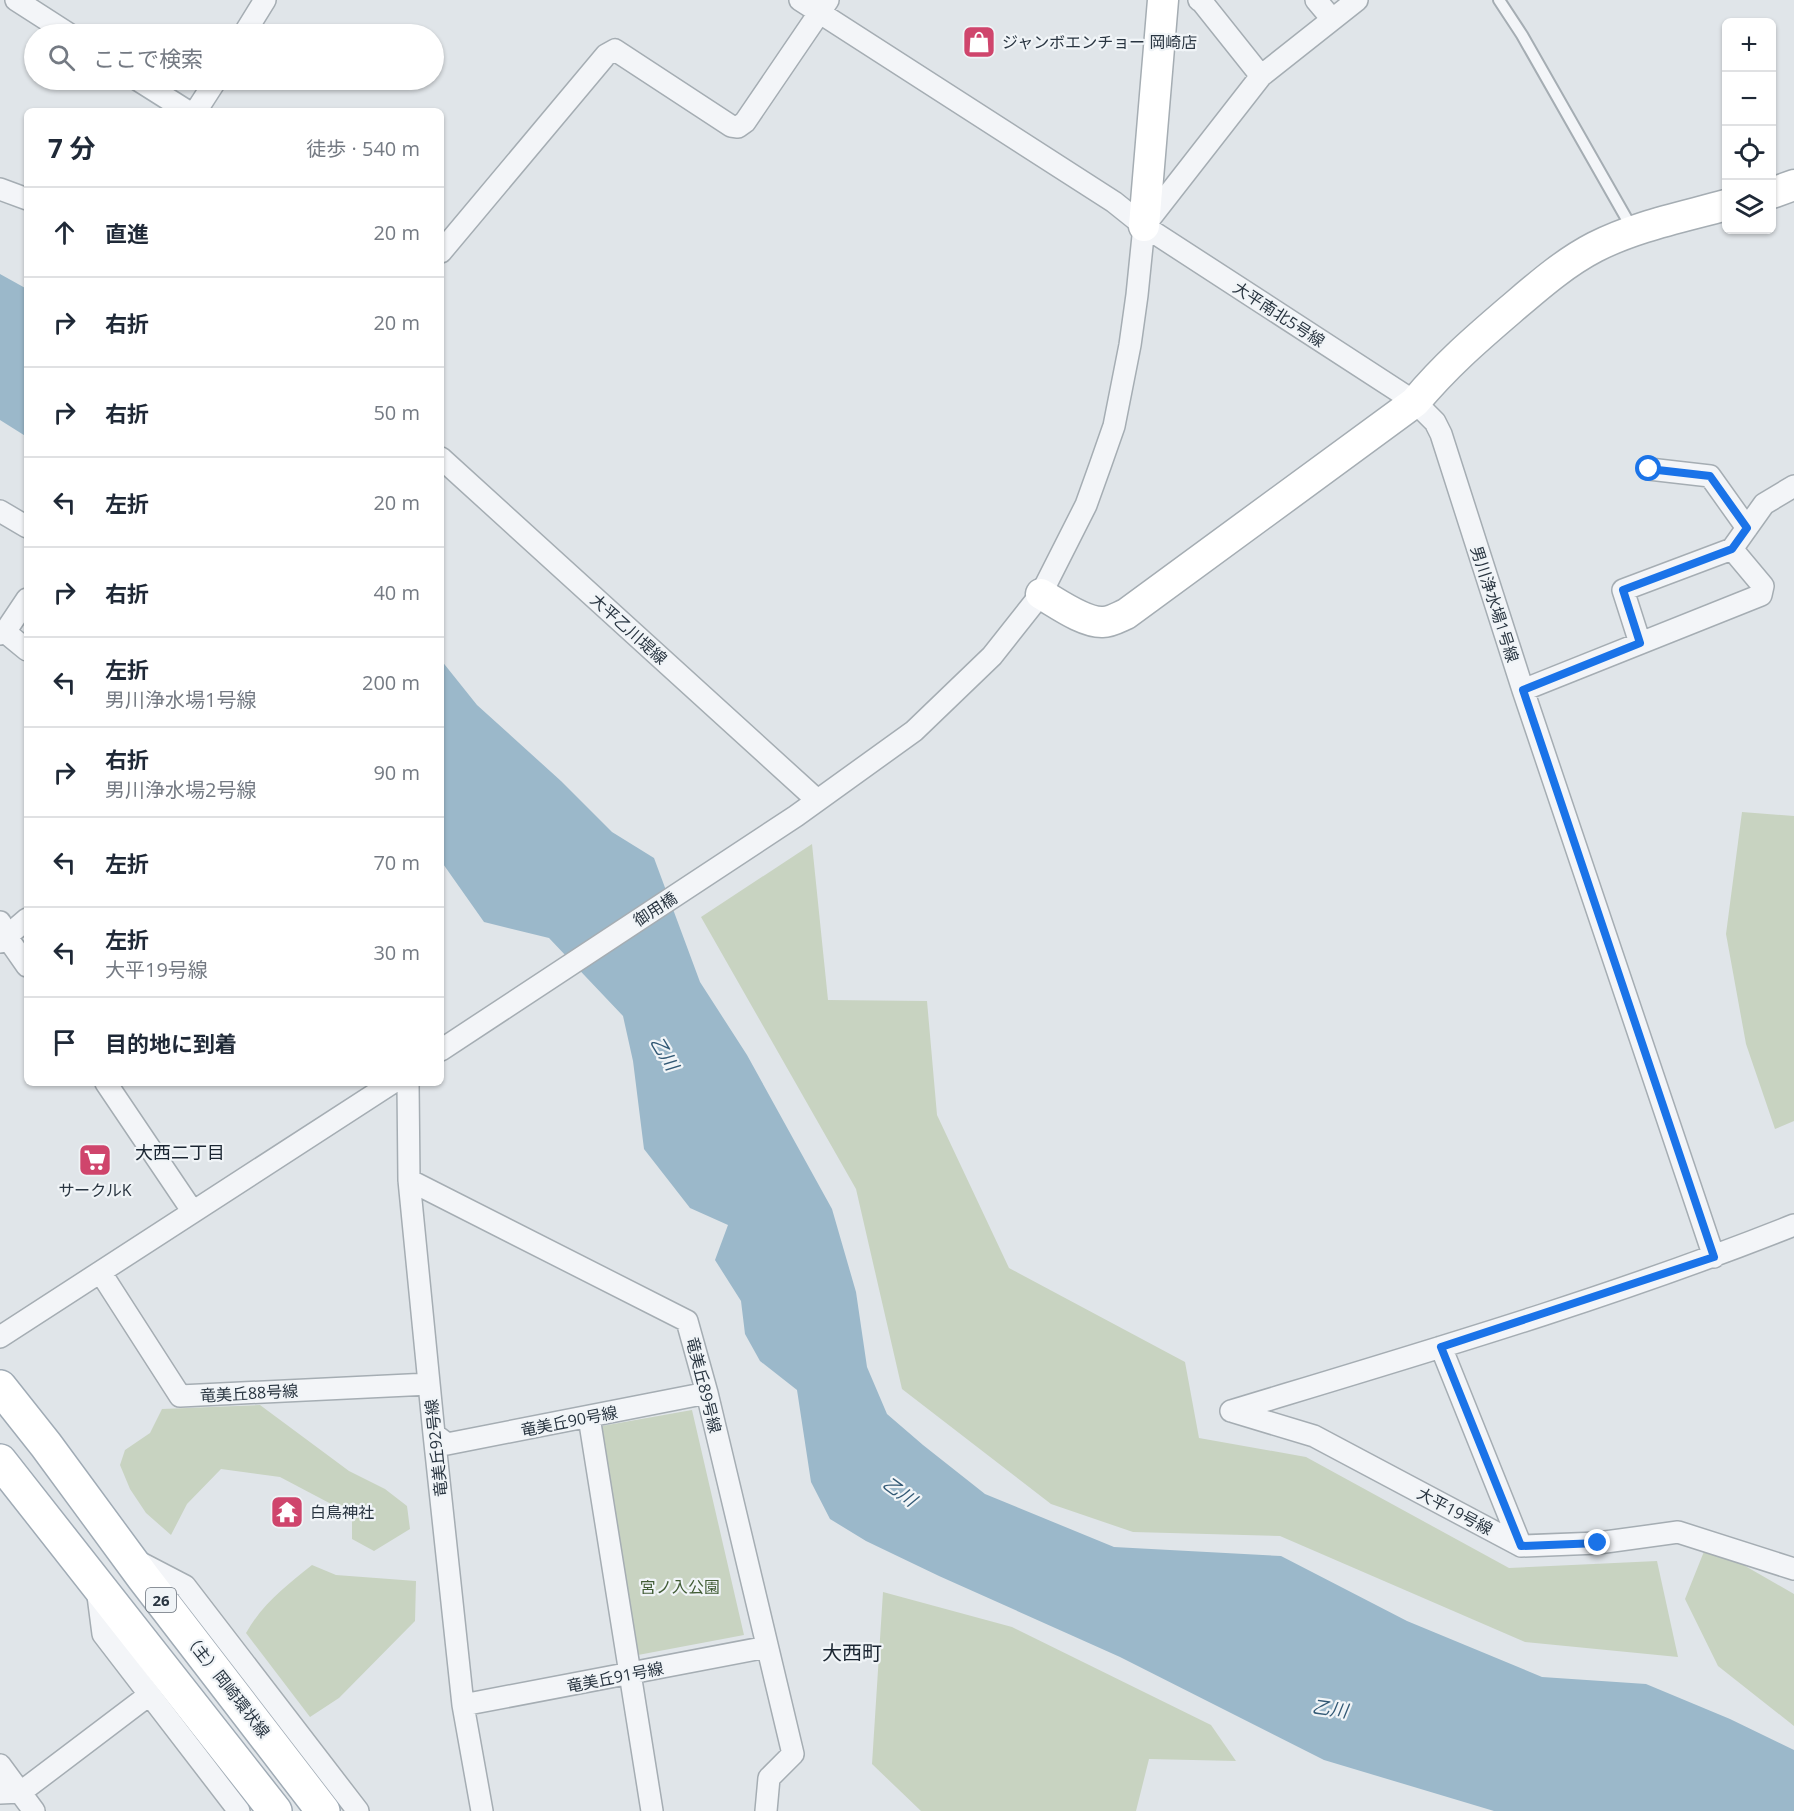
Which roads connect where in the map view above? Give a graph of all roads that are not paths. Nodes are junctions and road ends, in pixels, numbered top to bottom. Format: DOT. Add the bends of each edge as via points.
graph roads {
  1 [pos="16,0"];
  2 [pos="265,0"];
  3 [pos="800,0"];
  4 [pos="1164,0"];
  5 [pos="1198,0"];
  6 [pos="1316,0"];
  7 [pos="1357,0"];
  8 [pos="1499,0"];
  9 [pos="823,6"];
  10 [pos="1332,19"];
  11 [pos="53,24"];
  12 [pos="250,24"];
  13 [pos="1261,76"];
  14 [pos="154,90"];
  15 [pos="210,90"];
  16 [pos="182,108"];
  17 [pos="198,108"];
  18 [pos="1794,185"];
  19 [pos="0,189"];
  20 [pos="1776,192"];
  21 [pos="24,198"];
  22 [pos="1722,206"];
  23 [pos="1144,226"];
  24 [pos="1634,231"];
  25 [pos="444,248"];
  26 [pos="1415,402"];
  27 [pos="444,461"];
  28 [pos="1649,469"];
  29 [pos="1794,486"];
  30 [pos="0,512"];
  31 [pos="24,525"];
  32 [pos="1747,528"];
  33 [pos="1732,549"];
  34 [pos="1041,594"];
  35 [pos="24,603"];
  36 [pos="3,633"];
  37 [pos="1640,643"];
  38 [pos="24,648"];
  39 [pos="1523,690"];
  40 [pos="817,800"];
  41 [pos="24,921"];
  42 [pos="2,933"];
  43 [pos="24,962"];
  44 [pos="444,1048"];
  45 [pos="108,1086"];
  46 [pos="387,1086"];
  47 [pos="408,1086"];
  48 [pos="409,1180"];
  49 [pos="193,1212"];
  50 [pos="1794,1225"];
  51 [pos="1714,1257"];
  52 [pos="101,1273"];
  53 [pos="0,1337"];
  54 [pos="1441,1347"];
  55 [pos="429,1384"];
  56 [pos="0,1387"];
  57 [pos="707,1393"];
  58 [pos="589,1417"];
  59 [pos="434,1434"];
  60 [pos="0,1461"];
  61 [pos="1521,1546"];
  62 [pos="128,1556"];
  63 [pos="1794,1569"];
  64 [pos="96,1583"];
  65 [pos="767,1647"];
  66 [pos="630,1674"];
  67 [pos="149,1695"];
  68 [pos="463,1705"];
  69 [pos="0,1765"];
  70 [pos="10,1792"];
  71 [pos="34,1811"];
  72 [pos="238,1811"];
  73 [pos="275,1811"];
  74 [pos="323,1811"];
  75 [pos="358,1811"];
  76 [pos="482,1811"];
  77 [pos="652,1811"];
  78 [pos="766,1811"];
  1 -- 11 [label="street"];
  2 -- 12 [label="street"];
  3 -- 9 [label="street"];
  4 -- 23 [label="street"];
  5 -- 13 [label="street"];
  6 -- 10 [label="street"];
  7 -- 10 [label="street"];
  8 -- 24 [label="lane"];
  9 -- 23 [label="street, 大平南北5号線"];
  9 -- 25 [label="street" via="738,127 615,50 606,55"];
  10 -- 13 [label="street"];
  13 -- 23 [label="street"];
  14 -- 16 [label="street"];
  15 -- 17 [label="street"];
  18 -- 20 [label="street"];
  19 -- 21 [label="street"];
  22 -- 24 [label="street"];
  23 -- 26 [label="street, 大平南北5号線"];
  23 -- 34 [label="street, 御用橋" via="1132,335 1114,426 1086,505"];
  24 -- 26 [label="street" via="1594,248 1544,281 1457,355"];
  26 -- 34 [label="street" via="1126,614 1096,622"];
  26 -- 39 [label="street, 男川浄水場1号線" via="1441,434"];
  27 -- 40 [label="street, 大平乙川堤線"];
  28 -- 32 [label="street" via="1710,476"];
  29 -- 32 [label="street" via="1764,504"];
  30 -- 31 [label="street"];
  32 -- 33 [label="street"];
  33 -- 37 [label="street" via="1623,590"];
  33 -- 37 [label="street" via="1763,586 1761,595"];
  34 -- 40 [label="street, 御用橋" via="992,656 914,731"];
  35 -- 36 [label="street"];
  36 -- 38 [label="street"];
  37 -- 39 [label="street"];
  39 -- 51 [label="street, 男川浄水場1号線"];
  40 -- 44 [label="street, 御用橋"];
  41 -- 42 [label="street"];
  42 -- 43 [label="street"];
  45 -- 49 [label="street"];
  46 -- 49 [label="street"];
  47 -- 48 [label="street, 竜美丘92号線"];
  48 -- 55 [label="street, 竜美丘92号線"];
  48 -- 57 [label="street, 竜美丘89号線" via="687,1321"];
  49 -- 52 [label="street"];
  50 -- 51 [label="street"];
  51 -- 54 [label="street"];
  52 -- 53 [label="street"];
  52 -- 55 [label="street, 竜美丘88号線" via="180,1396"];
  54 -- 61 [label="street"];
  54 -- 61 [label="street, 大平19号線" via="1231,1411 1314,1436"];
  55 -- 59 [label="street, 竜美丘92号線"];
  56 -- 62 [label="main road, （主）岡崎環状線 / 26"];
  57 -- 58 [label="street, 竜美丘90号線"];
  57 -- 65 [label="street, 竜美丘89号線"];
  58 -- 59 [label="street, 竜美丘90号線" via="447,1444"];
  58 -- 66 [label="street"];
  59 -- 68 [label="street, 竜美丘92号線"];
  60 -- 64 [label="main road, 26"];
  61 -- 63 [label="street" via="1598,1543 1678,1532"];
  62 -- 74 [label="main road, （主）岡崎環状線 / 26"];
  62 -- 75 [label="street" via="185,1586"];
  64 -- 67 [label="street" via="103,1634"];
  64 -- 73 [label="main road, 26"];
  65 -- 66 [label="street, 竜美丘91号線"];
  65 -- 78 [label="street, 竜美丘89号線" via="793,1754 769,1778"];
  66 -- 68 [label="street, 竜美丘91号線"];
  66 -- 77 [label="street"];
  67 -- 70 [label="street"];
  67 -- 72 [label="street"];
  68 -- 76 [label="street, 竜美丘92号線"];
  69 -- 70 [label="street"];
  70 -- 71 [label="street"];
}
